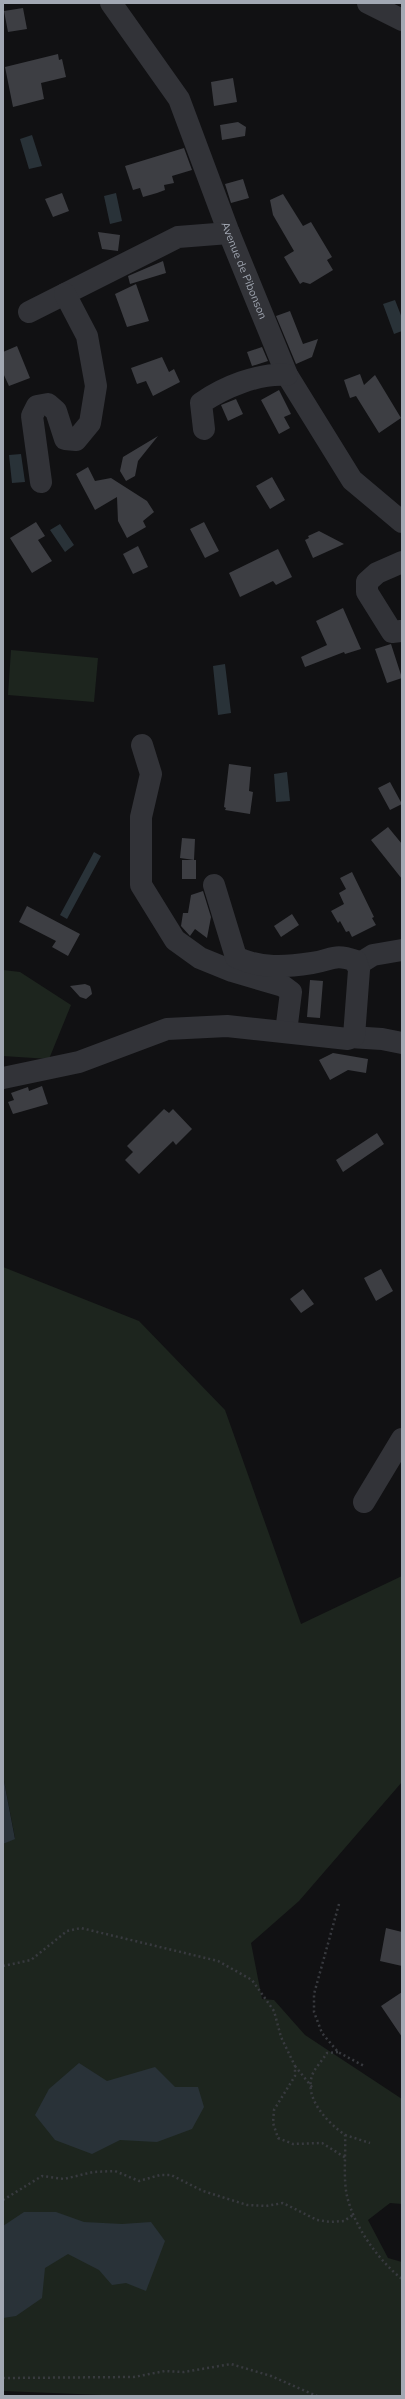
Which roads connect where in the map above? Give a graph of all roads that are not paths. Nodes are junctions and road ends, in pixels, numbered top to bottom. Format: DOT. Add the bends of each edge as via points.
graph roads {
  1 [pos="111,3"];
  2 [pos="368,3"];
  3 [pos="402,20"];
  4 [pos="229,232"];
  5 [pos="65,294"];
  6 [pos="29,312"];
  7 [pos="287,375"];
  8 [pos="204,429"];
  9 [pos="41,482"];
  10 [pos="402,522"];
  11 [pos="402,562"];
  12 [pos="401,631"];
  13 [pos="142,745"];
  14 [pos="214,885"];
  15 [pos="402,950"];
  16 [pos="358,965"];
  17 [pos="286,1032"];
  18 [pos="350,1038"];
  19 [pos="402,1043"];
  20 [pos="3,1078"];
  21 [pos="402,1439"];
  22 [pos="364,1502"];
  1 -- 4 [label="street, Avenue de Pibonson" via="179,99"];
  2 -- 3 [label="street"];
  4 -- 5 [label="street" via="178,237"];
  4 -- 7 [label="street, Avenue de Pibonson"];
  5 -- 6 [label="street"];
  5 -- 9 [label="street" via="87,336 96,386 90,423 76,440 65,438 56,411 48,404 37,406 32,416"];
  7 -- 8 [label="street" via="271,374 215,393 200,403"];
  7 -- 10 [label="street, Avenue de Pibonson" via="352,480"];
  11 -- 12 [label="street" via="377,573 367,582 367,592 392,632"];
  13 -- 17 [label="street" via="151,774 141,817 141,885 175,940 200,958 232,971 283,986 291,992"];
  14 -- 16 [label="street" via="236,957 270,967 312,963 341,955 356,961"];
  15 -- 16 [label="street" via="373,955"];
  16 -- 18 [label="street" via="354,1036"];
  17 -- 18 [label="street"];
  17 -- 20 [label="street" via="227,1026 168,1029 79,1062"];
  18 -- 19 [label="street" via="382,1039"];
  21 -- 22 [label="street"];
}
